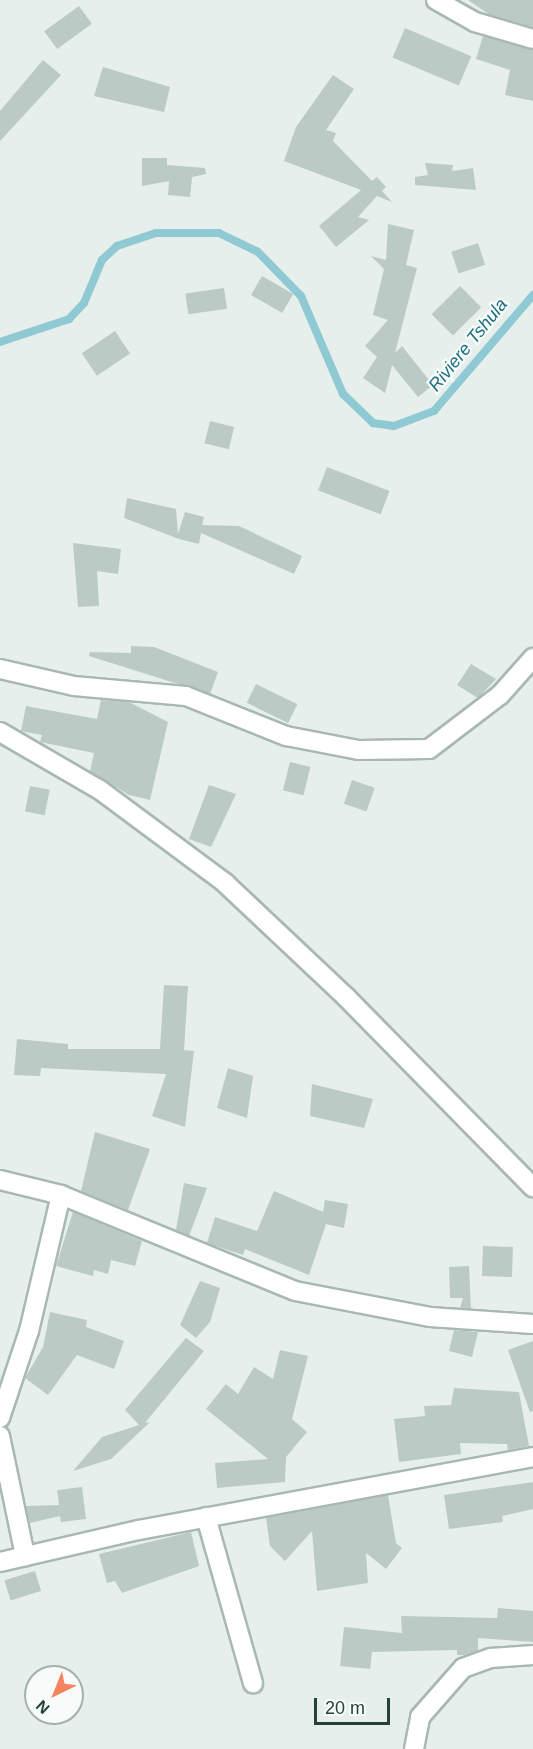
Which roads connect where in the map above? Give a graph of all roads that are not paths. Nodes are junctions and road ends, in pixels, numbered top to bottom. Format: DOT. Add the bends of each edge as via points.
graph roads {
  1 [pos="436,0"];
  2 [pos="533,39"];
  3 [pos="533,657"];
  4 [pos="0,669"];
  5 [pos="0,732"];
  6 [pos="0,1180"];
  7 [pos="533,1187"];
  8 [pos="61,1195"];
  9 [pos="533,1324"];
  10 [pos="0,1419"];
  11 [pos="0,1436"];
  12 [pos="533,1457"];
  13 [pos="206,1517"];
  14 [pos="25,1556"];
  15 [pos="0,1562"];
  16 [pos="533,1655"];
  17 [pos="252,1683"];
  18 [pos="414,1749"];
  1 -- 2 [label="street" via="475,22"];
  3 -- 4 [label="street" via="500,695 429,749 349,748 286,736 186,696 74,686"];
  5 -- 7 [label="street" via="100,790 225,883 346,997"];
  6 -- 8 [label="street"];
  8 -- 9 [label="street" via="295,1291 430,1317"];
  8 -- 10 [label="street" via="29,1331"];
  11 -- 14 [label="street"];
  12 -- 13 [label="street"];
  13 -- 14 [label="street"];
  13 -- 17 [label="street"];
  14 -- 15 [label="street"];
  16 -- 18 [label="street" via="490,1658 463,1668 420,1717"];
}
